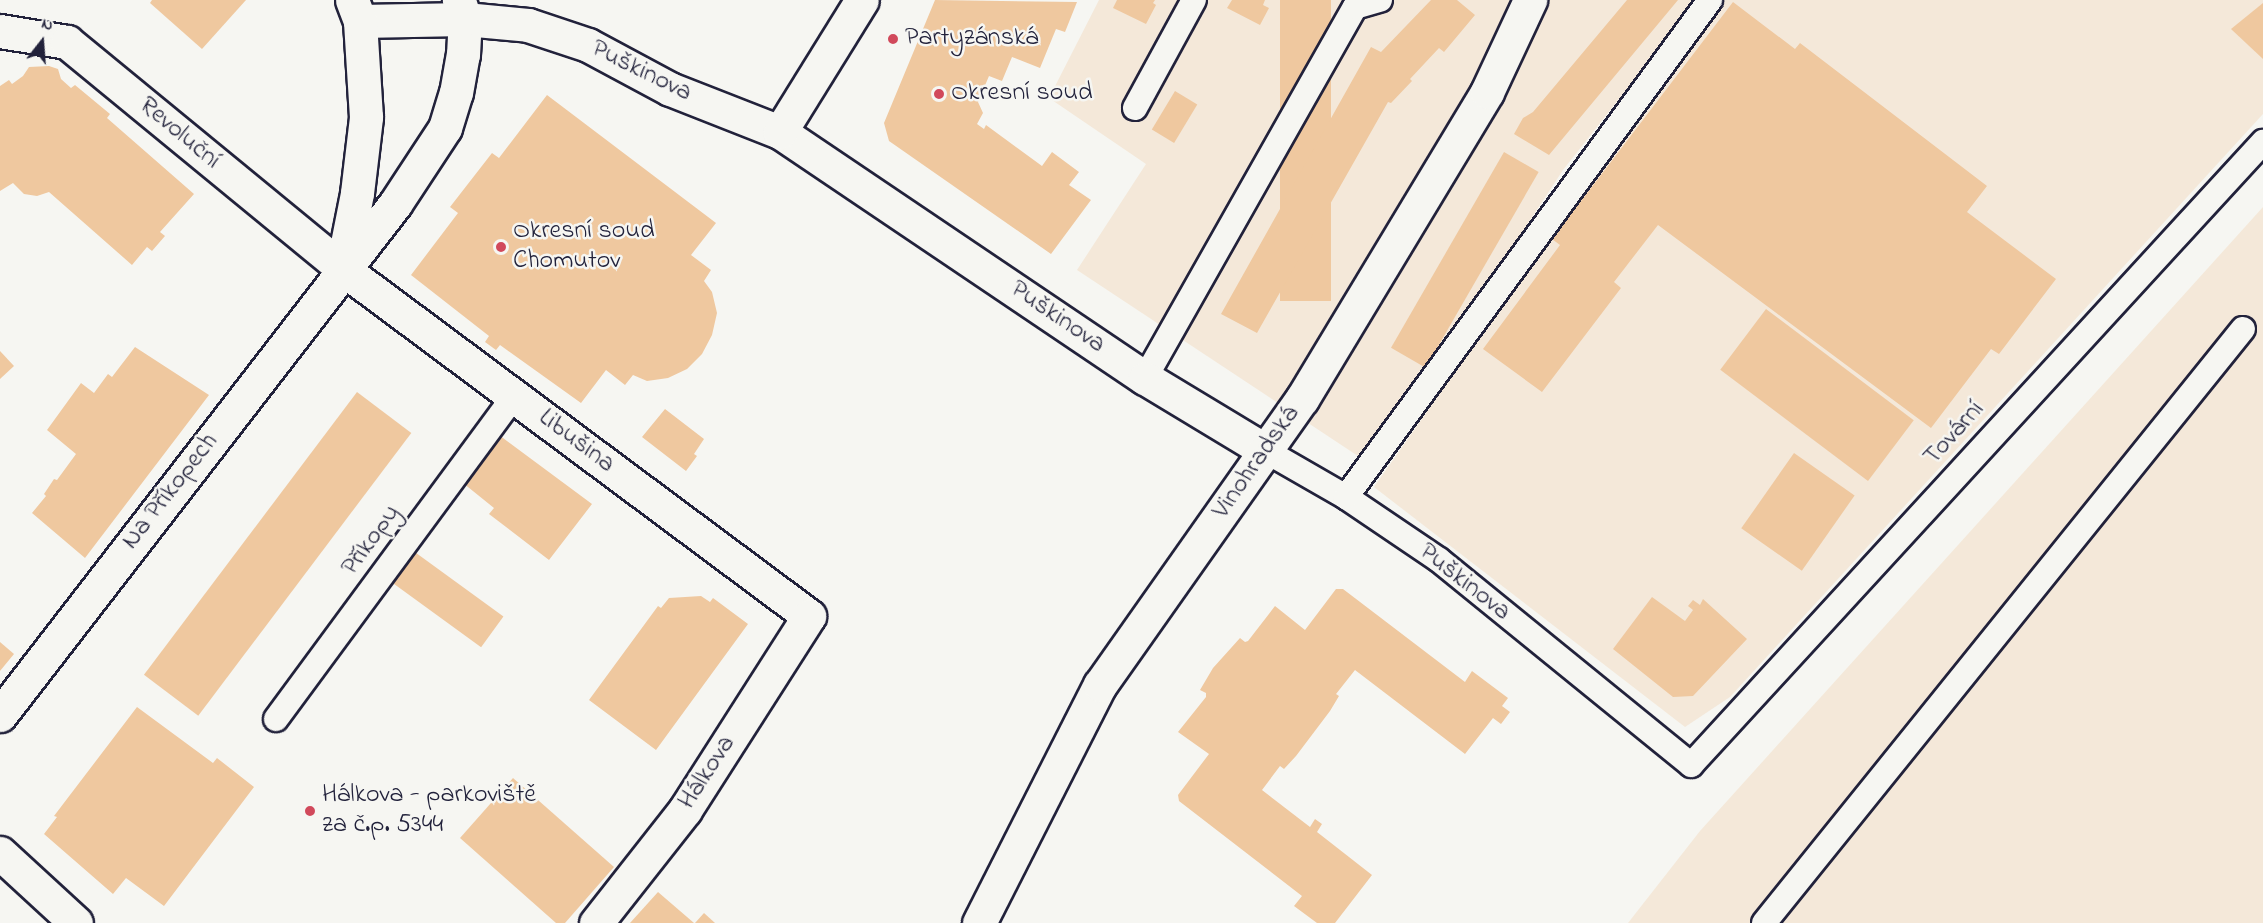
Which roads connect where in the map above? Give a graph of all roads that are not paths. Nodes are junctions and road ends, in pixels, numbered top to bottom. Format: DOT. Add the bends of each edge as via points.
graph roads {
  1 [pos="862,0"];
  2 [pos="1194,0"];
  3 [pos="1380,0"];
  4 [pos="1530,0"];
  5 [pos="1710,0"];
  6 [pos="462,9"];
  7 [pos="356,10"];
  8 [pos="0,32"];
  9 [pos="1135,108"];
  10 [pos="780,132"];
  11 [pos="2263,142"];
  12 [pos="343,269"];
  13 [pos="2243,329"];
  14 [pos="1145,378"];
  15 [pos="514,396"];
  16 [pos="1266,451"];
  17 [pos="1346,497"];
  18 [pos="809,616"];
  19 [pos="0,715"];
  20 [pos="276,719"];
  21 [pos="1691,765"];
  22 [pos="0,853"];
  23 [pos="76,923"];
  24 [pos="596,923"];
  25 [pos="979,923"];
  26 [pos="1764,923"];
  1 -- 10 [label="street"];
  2 -- 9 [label="lane"];
  3 -- 14 [label="lane" via="1355,7"];
  4 -- 16 [label="street, Vinohradská" via="1482,102 1308,389"];
  5 -- 17 [label="lane"];
  6 -- 7 [label="street, Puškinova"];
  6 -- 10 [label="street, Puškinova" via="588,45 670,89"];
  6 -- 12 [label="street, Na Příkopech" via="463,55 445,128 395,204"];
  7 -- 12 [label="street, Na Příkopech" via="366,117"];
  8 -- 12 [label="street, Revoluční" via="67,42"];
  10 -- 14 [label="street, Puškinova"];
  11 -- 21 [label="lane, Tovární"];
  12 -- 15 [label="street, Libušina"];
  12 -- 19 [label="street, Na Příkopech"];
  13 -- 26 [label="lane"];
  14 -- 16 [label="street, Puškinova"];
  15 -- 18 [label="street, Libušina"];
  15 -- 20 [label="lane, Příkopy"];
  16 -- 17 [label="lane, Puškinova"];
  16 -- 25 [label="street, Vinohradská" via="1100,685"];
  17 -- 21 [label="lane, Puškinova" via="1438,560"];
  18 -- 24 [label="street, Hálkova" via="686,810"];
  22 -- 23 [label="street"];
}
